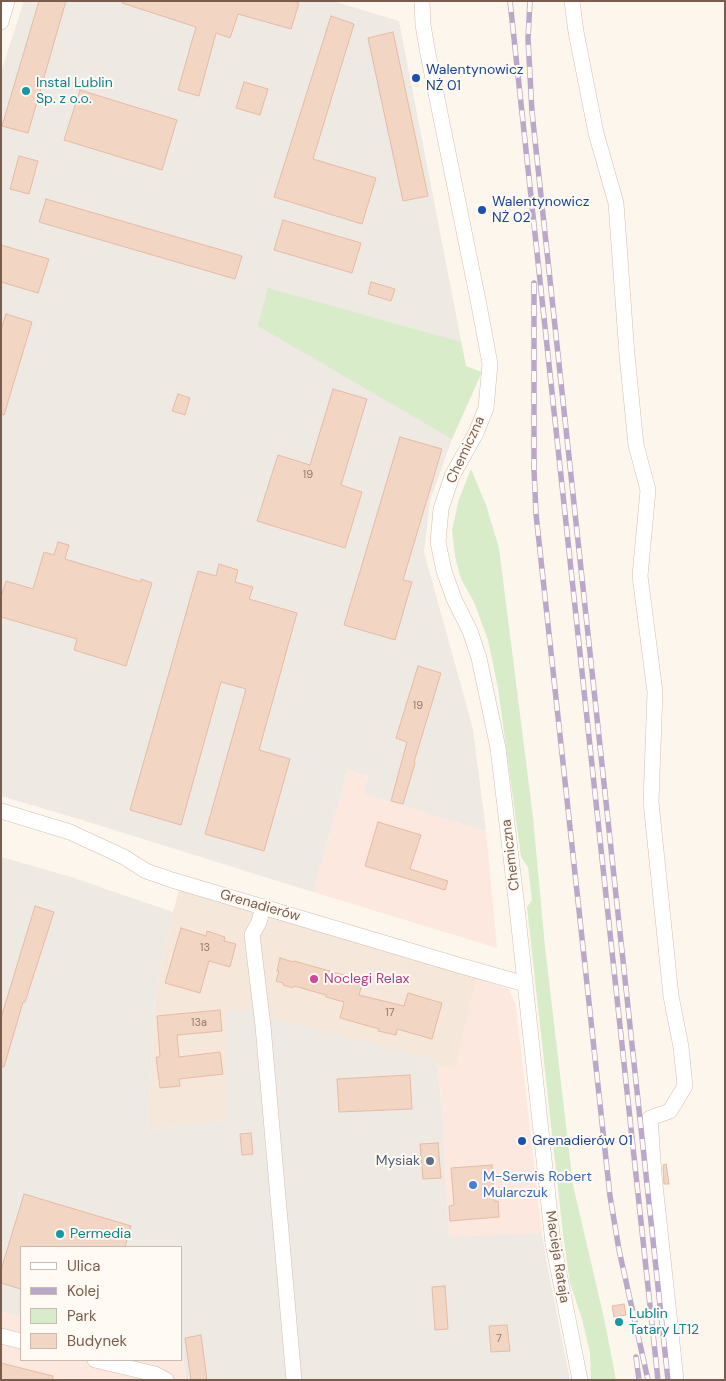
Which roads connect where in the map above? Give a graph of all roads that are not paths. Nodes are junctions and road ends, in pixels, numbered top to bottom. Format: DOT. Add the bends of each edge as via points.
graph roads {
  1 [pos="7,1"];
  2 [pos="422,1"];
  3 [pos="572,1"];
  4 [pos="2,19"];
  5 [pos="1,811"];
  6 [pos="263,907"];
  7 [pos="525,984"];
  8 [pos="1,1336"];
  9 [pos="20,1341"];
  10 [pos="99,1361"];
  11 [pos="166,1380"];
  12 [pos="294,1380"];
  13 [pos="580,1380"];
  14 [pos="676,1380"];
  1 -- 4 [label="street"];
  2 -- 7 [label="street, Chemiczna" via="428,54 490,364 486,408 452,476 442,509 438,542 444,571 479,658 498,748"];
  3 -- 14 [label="street" via="596,132 616,203 636,445 648,490 640,576 655,692 651,802 671,996 685,1086 670,1111 650,1118"];
  5 -- 6 [label="street, Grenadierów" via="70,832 146,871"];
  6 -- 7 [label="street, Grenadierów"];
  6 -- 12 [label="street" via="252,935"];
  7 -- 13 [label="street, Macieja Rataja" via="553,1243"];
  8 -- 9 [label="street"];
  10 -- 11 [label="street" via="155,1374"];
}
